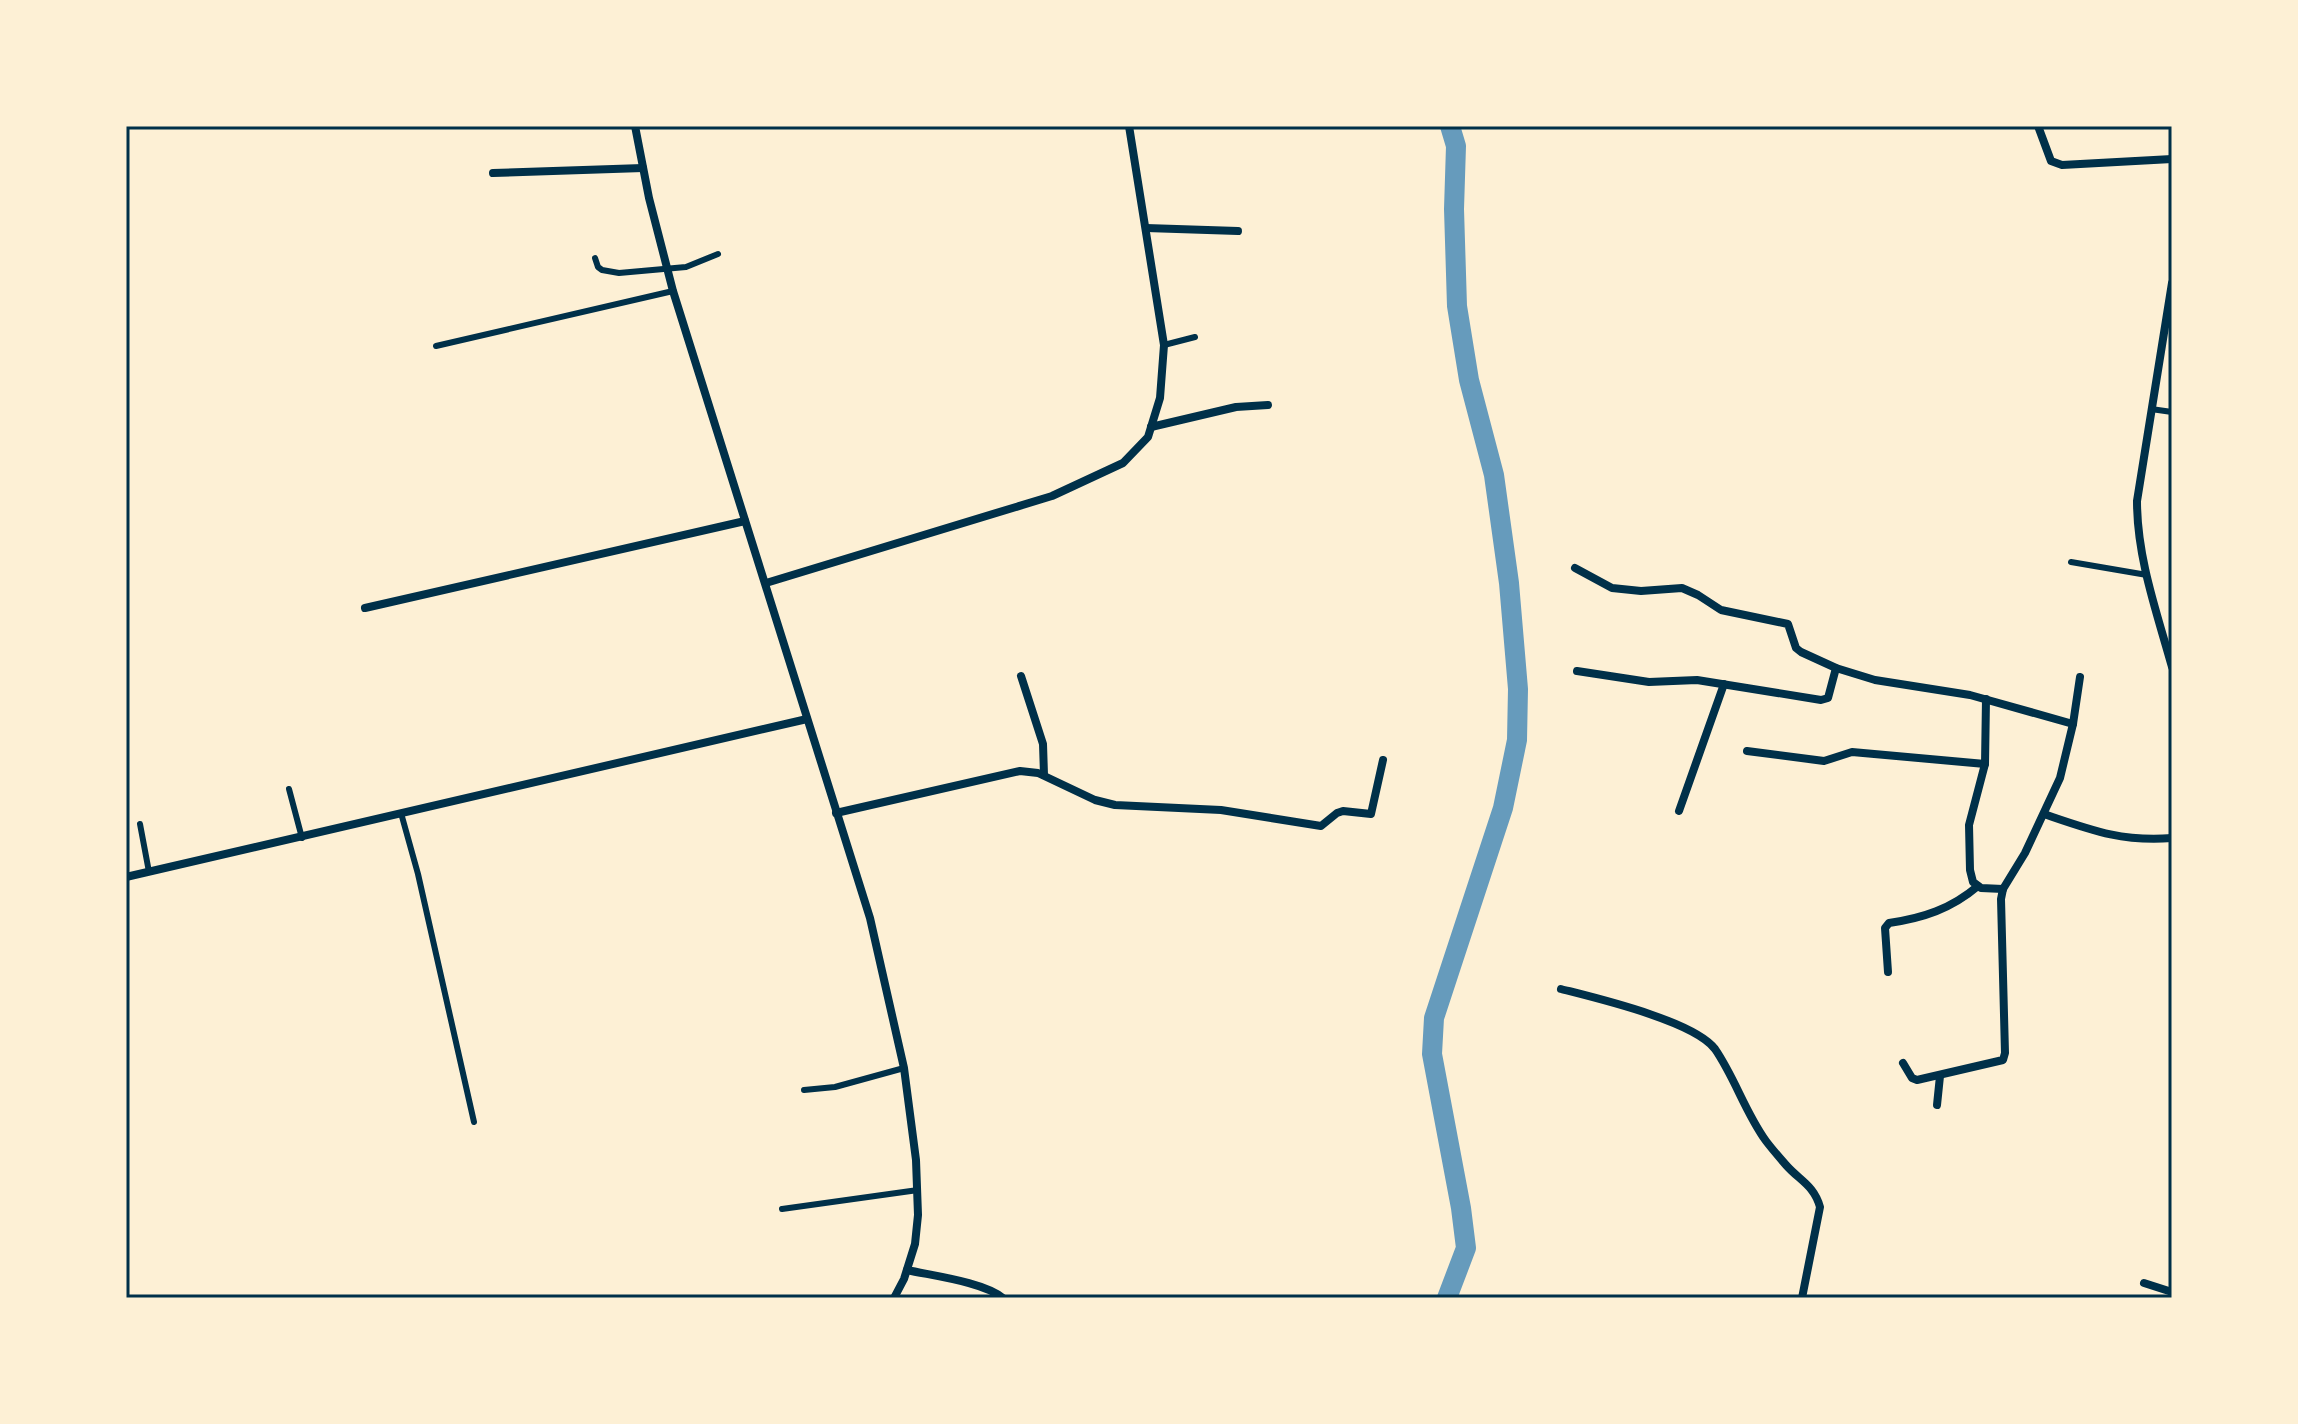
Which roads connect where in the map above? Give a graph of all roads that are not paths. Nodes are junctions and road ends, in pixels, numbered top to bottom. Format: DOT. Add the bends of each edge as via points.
graph roads {
  1 [pos="635,126"];
  2 [pos="1129,126"];
  3 [pos="2038,126"];
  4 [pos="2172,159"];
  5 [pos="643,168"];
  6 [pos="493,173"];
  7 [pos="1146,228"];
  8 [pos="1238,231"];
  9 [pos="718,254"];
  10 [pos="595,258"];
  11 [pos="667,267"];
  12 [pos="2172,283"];
  13 [pos="673,291"];
  14 [pos="1195,337"];
  15 [pos="1164,345"];
  16 [pos="436,346"];
  17 [pos="1268,405"];
  18 [pos="2151,409"];
  19 [pos="2172,412"];
  20 [pos="1151,427"];
  21 [pos="745,521"];
  22 [pos="2071,562"];
  23 [pos="1575,568"];
  24 [pos="2147,575"];
  25 [pos="766,583"];
  26 [pos="365,608"];
  27 [pos="2172,667"];
  28 [pos="1836,668"];
  29 [pos="1577,671"];
  30 [pos="1021,676"];
  31 [pos="2080,677"];
  32 [pos="1724,684"];
  33 [pos="1986,699"];
  34 [pos="807,719"];
  35 [pos="2073,724"];
  36 [pos="1747,751"];
  37 [pos="1383,760"];
  38 [pos="1985,764"];
  39 [pos="1044,775"];
  40 [pos="289,789"];
  41 [pos="1679,811"];
  42 [pos="401,813"];
  43 [pos="836,813"];
  44 [pos="2044,814"];
  45 [pos="140,824"];
  46 [pos="302,838"];
  47 [pos="2172,838"];
  48 [pos="149,872"];
  49 [pos="126,877"];
  50 [pos="1978,886"];
  51 [pos="2003,889"];
  52 [pos="1888,972"];
  53 [pos="1561,989"];
  54 [pos="1903,1063"];
  55 [pos="904,1068"];
  56 [pos="1940,1076"];
  57 [pos="804,1090"];
  58 [pos="1937,1105"];
  59 [pos="474,1122"];
  60 [pos="918,1190"];
  61 [pos="782,1209"];
  62 [pos="907,1270"];
  63 [pos="2144,1283"];
  64 [pos="2172,1292"];
  65 [pos="894,1298"];
  66 [pos="1003,1298"];
  67 [pos="1802,1298"];
  1 -- 5 [label="street"];
  2 -- 7 [label="street"];
  3 -- 4 [label="street" via="2051,161 2062,165"];
  5 -- 6 [label="street"];
  5 -- 11 [label="street"];
  7 -- 8 [label="street"];
  7 -- 15 [label="street"];
  9 -- 11 [label="lane" via="692,266"];
  10 -- 11 [label="lane" via="598,267 609,272"];
  11 -- 13 [label="street"];
  12 -- 18 [label="street"];
  13 -- 16 [label="lane"];
  13 -- 21 [label="street"];
  14 -- 15 [label="lane"];
  15 -- 20 [label="street" via="1160,398"];
  17 -- 20 [label="street"];
  18 -- 19 [label="lane"];
  18 -- 24 [label="street" via="2137,501"];
  20 -- 25 [label="street" via="1123,463 1052,496"];
  21 -- 25 [label="street"];
  21 -- 26 [label="street"];
  22 -- 24 [label="lane"];
  23 -- 28 [label="street" via="1612,588 1682,588 1721,610 1788,624 1796,648"];
  24 -- 27 [label="street"];
  25 -- 34 [label="street"];
  28 -- 32 [label="street" via="1826,700"];
  28 -- 33 [label="street"];
  29 -- 32 [label="street" via="1649,682"];
  30 -- 39 [label="street" via="1043,744"];
  31 -- 35 [label="street"];
  32 -- 41 [label="street"];
  33 -- 35 [label="street"];
  33 -- 38 [label="street"];
  34 -- 42 [label="street"];
  34 -- 43 [label="street"];
  35 -- 44 [label="street" via="2060,778"];
  36 -- 38 [label="street" via="1824,761 1852,752"];
  37 -- 39 [label="street" via="1371,814 1343,811 1321,826 1221,810 1115,805"];
  38 -- 50 [label="street" via="1968,836 1970,870"];
  39 -- 43 [label="street" via="1020,771"];
  40 -- 46 [label="lane"];
  42 -- 46 [label="street"];
  42 -- 59 [label="lane"];
  43 -- 55 [label="street" via="870,918"];
  44 -- 47 [label="street" via="2128,839"];
  44 -- 51 [label="street"];
  45 -- 48 [label="lane"];
  46 -- 48 [label="street"];
  48 -- 49 [label="street"];
  50 -- 51 [label="street"];
  50 -- 52 [label="street" via="1946,908 1889,923"];
  51 -- 56 [label="street" via="2003,1060"];
  53 -- 67 [label="street" via="1653,1016 1712,1045 1765,1139 1816,1194 1820,1207"];
  54 -- 56 [label="street" via="1912,1078"];
  55 -- 57 [label="lane"];
  55 -- 60 [label="street"];
  56 -- 58 [label="street"];
  60 -- 61 [label="lane"];
  60 -- 62 [label="street" via="915,1244"];
  62 -- 65 [label="street"];
  62 -- 66 [label="street"];
  63 -- 64 [label="street"];
}
